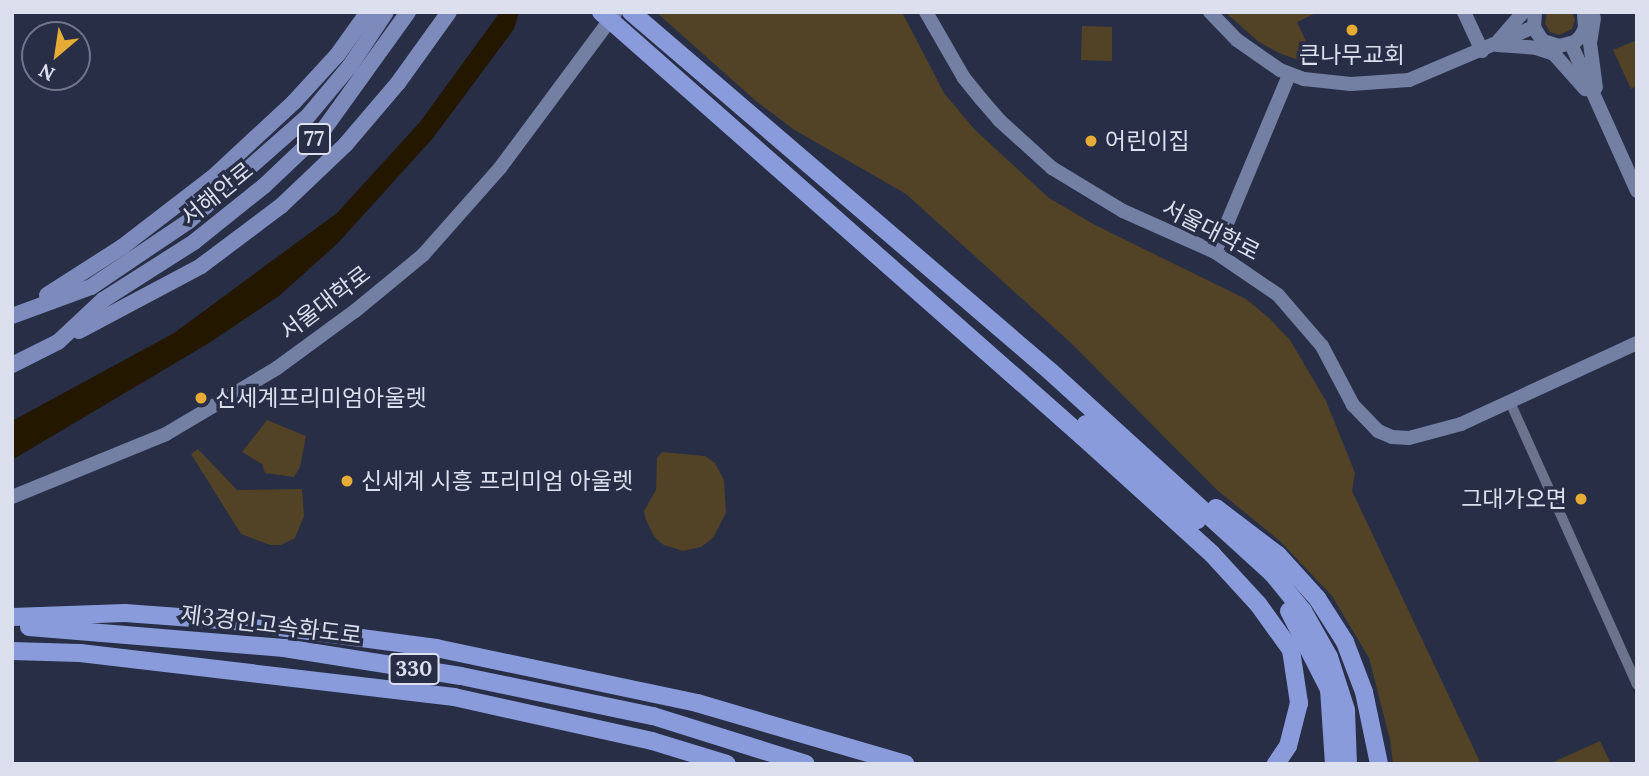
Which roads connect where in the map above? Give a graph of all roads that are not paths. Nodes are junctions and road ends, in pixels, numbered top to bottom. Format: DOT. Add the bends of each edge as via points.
graph roads {
  1 [pos="368,12"];
  2 [pos="386,12"];
  3 [pos="408,12"];
  4 [pos="449,12"];
  5 [pos="600,12"];
  6 [pos="615,12"];
  7 [pos="631,12"];
  8 [pos="926,12"];
  9 [pos="1210,12"];
  10 [pos="1464,12"];
  11 [pos="1523,12"];
  12 [pos="1584,12"];
  13 [pos="1593,12"];
  14 [pos="1535,20"];
  15 [pos="1571,44"];
  16 [pos="1488,48"];
  17 [pos="1289,75"];
  18 [pos="1599,107"];
  19 [pos="1637,191"];
  20 [pos="1215,252"];
  21 [pos="28,308"];
  22 [pos="12,316"];
  23 [pos="964,330"];
  24 [pos="58,342"];
  25 [pos="1637,344"];
  26 [pos="12,365"];
  27 [pos="1510,402"];
  28 [pos="1124,438"];
  29 [pos="12,496"];
  30 [pos="12,617"];
  31 [pos="12,626"];
  32 [pos="12,651"];
  33 [pos="1637,685"];
  34 [pos="652,740"];
  35 [pos="711,764"];
  36 [pos="727,764"];
  37 [pos="806,764"];
  38 [pos="905,764"];
  39 [pos="1276,764"];
  40 [pos="1334,764"];
  41 [pos="1348,764"];
  42 [pos="1380,764"];
  1 -- 21 [label="main road" via="295,102 212,178 122,247"];
  2 -- 21 [label="main road, 서해안로 / 77" via="350,66 308,116 189,221 91,287"];
  3 -- 24 [label="main road, 서해안로 / 77" via="324,129 264,186 194,242 103,300"];
  4 -- 24 [label="main road" via="346,144 281,206 201,266"];
  5 -- 23 [label="highway"];
  6 -- 29 [label="street, 서울대학로" via="500,168 423,255 355,311 277,368 166,434"];
  7 -- 28 [label="highway"];
  8 -- 20 [label="street, 서울대학로" via="964,78 999,120 1052,168 1124,211"];
  9 -- 17 [label="street" via="1244,46"];
  10 -- 16 [label="street"];
  11 -- 16 [label="street"];
  12 -- 15 [label="street" via="1585,28"];
  13 -- 18 [label="street" via="1590,43"];
  14 -- 15 [label="street" via="1543,41"];
  14 -- 16 [label="street"];
  15 -- 18 [label="street"];
  16 -- 17 [label="street" via="1409,80 1381,84 1319,82"];
  16 -- 18 [label="street" via="1536,48 1554,54"];
  17 -- 20 [label="street"];
  18 -- 19 [label="street"];
  20 -- 27 [label="street, 서울대학로" via="1278,295 1301,319 1335,367 1353,405 1378,431 1392,438 1427,435"];
  21 -- 22 [label="main road, 서해안로 / 77"];
  23 -- 39 [label="highway" via="1212,554 1265,613 1291,650 1299,703 1289,746"];
  23 -- 40 [label="highway" via="1088,426 1266,580 1294,618 1329,689"];
  24 -- 26 [label="main road, 서해안로 / 77"];
  25 -- 27 [label="street, 서울대학로"];
  27 -- 33 [label="street"];
  28 -- 41 [label="highway" via="1272,573 1303,611 1329,657 1346,710"];
  28 -- 42 [label="highway" via="1278,555 1317,598 1345,642 1364,692"];
  30 -- 38 [label="highway" via="125,613 234,621 436,648 697,703"];
  31 -- 37 [label="highway, 제3경인고속화도로 / 330" via="284,648 461,676 653,716"];
  32 -- 34 [label="highway, 330" via="79,653 454,697"];
  34 -- 35 [label="highway"];
  34 -- 36 [label="highway, 330"];
}
